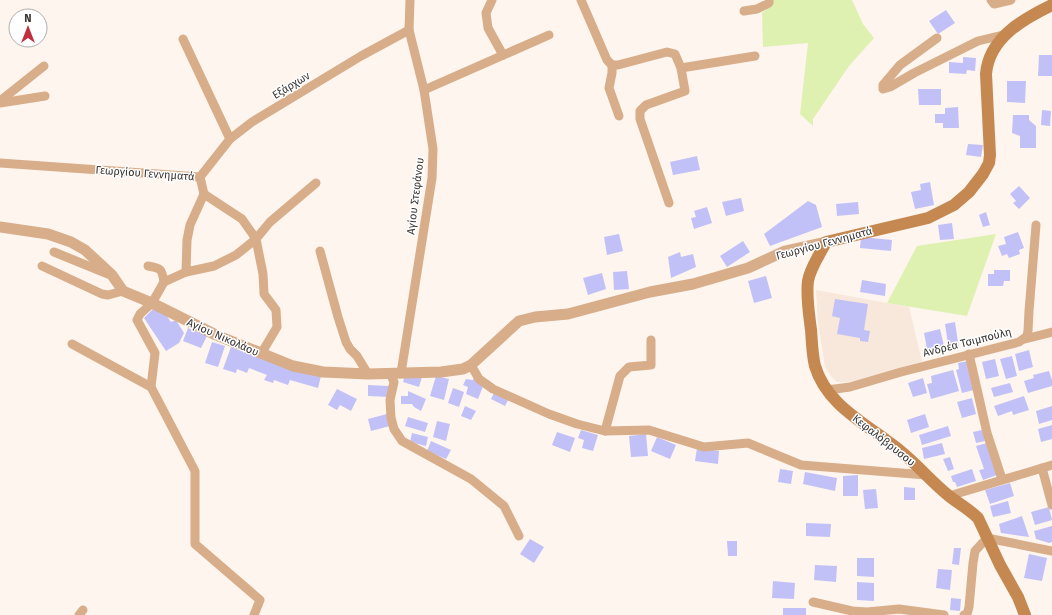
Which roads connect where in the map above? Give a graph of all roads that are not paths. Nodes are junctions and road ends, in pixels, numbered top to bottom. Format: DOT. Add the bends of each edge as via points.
graph roads {
  1 [pos="411,0"];
  2 [pos="492,0"];
  3 [pos="581,0"];
  4 [pos="769,0"];
  5 [pos="991,0"];
  6 [pos="1011,0"];
  7 [pos="1052,5"];
  8 [pos="744,11"];
  9 [pos="409,30"];
  10 [pos="1007,34"];
  11 [pos="549,35"];
  12 [pos="937,38"];
  13 [pos="183,39"];
  14 [pos="503,55"];
  15 [pos="755,56"];
  16 [pos="612,65"];
  17 [pos="44,66"];
  18 [pos="681,68"];
  19 [pos="424,90"];
  20 [pos="45,96"];
  21 [pos="0,102"];
  22 [pos="618,116"];
  23 [pos="230,139"];
  24 [pos="0,163"];
  25 [pos="200,177"];
  26 [pos="316,184"];
  27 [pos="204,194"];
  28 [pos="669,203"];
  29 [pos="1036,225"];
  30 [pos="0,227"];
  31 [pos="256,239"];
  32 [pos="826,242"];
  33 [pos="320,251"];
  34 [pos="54,252"];
  35 [pos="42,266"];
  36 [pos="148,266"];
  37 [pos="186,272"];
  38 [pos="112,275"];
  39 [pos="164,282"];
  40 [pos="123,291"];
  41 [pos="152,302"];
  42 [pos="1052,332"];
  43 [pos="1025,339"];
  44 [pos="652,340"];
  45 [pos="72,344"];
  46 [pos="261,354"];
  47 [pos="969,354"];
  48 [pos="471,365"];
  49 [pos="390,373"];
  50 [pos="401,373"];
  51 [pos="368,374"];
  52 [pos="151,388"];
  53 [pos="828,390"];
  54 [pos="605,431"];
  55 [pos="1052,465"];
  56 [pos="1042,468"];
  57 [pos="926,475"];
  58 [pos="1002,479"];
  59 [pos="949,496"];
  60 [pos="1052,505"];
  61 [pos="519,536"];
  62 [pos="987,538"];
  63 [pos="1052,551"];
  64 [pos="813,602"];
  65 [pos="254,615"];
  66 [pos="944,615"];
  67 [pos="964,615"];
  68 [pos="1025,615"];
  1 -- 9 [label="street, Αγίου Στεφάνου"];
  2 -- 14 [label="street" via="486,13 488,28"];
  3 -- 16 [label="street" via="607,60"];
  4 -- 8 [label="street" via="769,3 757,9"];
  5 -- 6 [label="street" via="994,4"];
  7 -- 10 [label="main road, Γεωργίου Γεννηματά" via="1031,15"];
  9 -- 19 [label="street, Αγίου Στεφάνου"];
  9 -- 23 [label="street, Εξάρχων" via="252,122"];
  10 -- 12 [label="street" via="978,40 890,87 883,88 882,84 897,68"];
  10 -- 32 [label="main road, Γεωργίου Γεννηματά" via="996,46 988,61 986,74 990,155 986,170 977,183 954,204 928,218"];
  11 -- 14 [label="street"];
  13 -- 23 [label="street"];
  14 -- 19 [label="street"];
  15 -- 18 [label="street"];
  16 -- 18 [label="street" via="667,52 675,54"];
  16 -- 22 [label="street" via="609,88"];
  17 -- 21 [label="street"];
  18 -- 28 [label="street" via="685,91 646,105 640,111 640,119"];
  19 -- 50 [label="street, Αγίου Στεφάνου" via="433,149 432,178"];
  20 -- 21 [label="street"];
  23 -- 25 [label="street, Εξάρχων"];
  24 -- 25 [label="street, Γεωργίου Γεννηματά"];
  25 -- 27 [label="street, Γεωργίου Γεννηματά"];
  26 -- 31 [label="street" via="270,222"];
  27 -- 31 [label="street, Γεωργίου Γεννηματά" via="242,219"];
  27 -- 37 [label="street" via="190,225"];
  29 -- 43 [label="street, Ανδρέα Τσιμπούλη" via="1028,331"];
  30 -- 38 [label="street" via="48,234 71,242 85,250"];
  31 -- 37 [label="street" via="236,255 214,266"];
  31 -- 46 [label="street, Γεωργίου Γεννηματά" via="264,294 276,310 277,326"];
  32 -- 48 [label="street, Γεωργίου Γεννηματά" via="785,251 748,268 693,284 650,292 568,314 519,321"];
  32 -- 53 [label="main road, Κεφαλόβρυσου" via="808,280 808,293 815,362"];
  33 -- 51 [label="street" via="346,342"];
  34 -- 38 [label="street"];
  35 -- 40 [label="street" via="102,294"];
  36 -- 39 [label="street" via="158,268 162,272"];
  37 -- 39 [label="street"];
  38 -- 40 [label="street"];
  39 -- 41 [label="street"];
  40 -- 41 [label="street, Αγίου Νικολάου"];
  41 -- 46 [label="street, Αγίου Νικολάου" via="216,336"];
  41 -- 52 [label="street" via="137,320 155,353"];
  42 -- 43 [label="street"];
  43 -- 47 [label="street, Ανδρέα Τσιμπούλη"];
  44 -- 54 [label="street" via="652,365 629,367 620,376"];
  45 -- 52 [label="street"];
  46 -- 51 [label="street, Αγίου Νικολάου" via="307,369"];
  47 -- 53 [label="street, Ανδρέα Τσιμπούλη" via="850,387"];
  47 -- 58 [label="street" via="987,433"];
  48 -- 50 [label="street, Αγίου Νικολάου" via="459,370"];
  48 -- 54 [label="street" via="479,379 493,389 549,414"];
  49 -- 50 [label="street, Αγίου Νικολάου"];
  49 -- 51 [label="street, Αγίου Νικολάου"];
  49 -- 61 [label="street" via="394,382 390,400 391,418 394,429 402,441 471,479 504,506"];
  52 -- 65 [label="street" via="195,472 195,544 260,600"];
  53 -- 57 [label="main road, Κεφαλόβρυσου" via="847,412 910,458"];
  54 -- 57 [label="street" via="649,430 704,447 748,443 802,465"];
  55 -- 56 [label="street"];
  56 -- 58 [label="street"];
  56 -- 60 [label="street"];
  57 -- 59 [label="main road, Κεφαλόβρυσου"];
  58 -- 59 [label="street"];
  59 -- 62 [label="main road, Κεφαλόβρυσου" via="978,518"];
  62 -- 63 [label="street"];
  62 -- 67 [label="street" via="976,550 969,607 967,614"];
  62 -- 68 [label="main road, Κεφαλόβρυσου"];
  64 -- 66 [label="street" via="852,611 896,609"];
}
